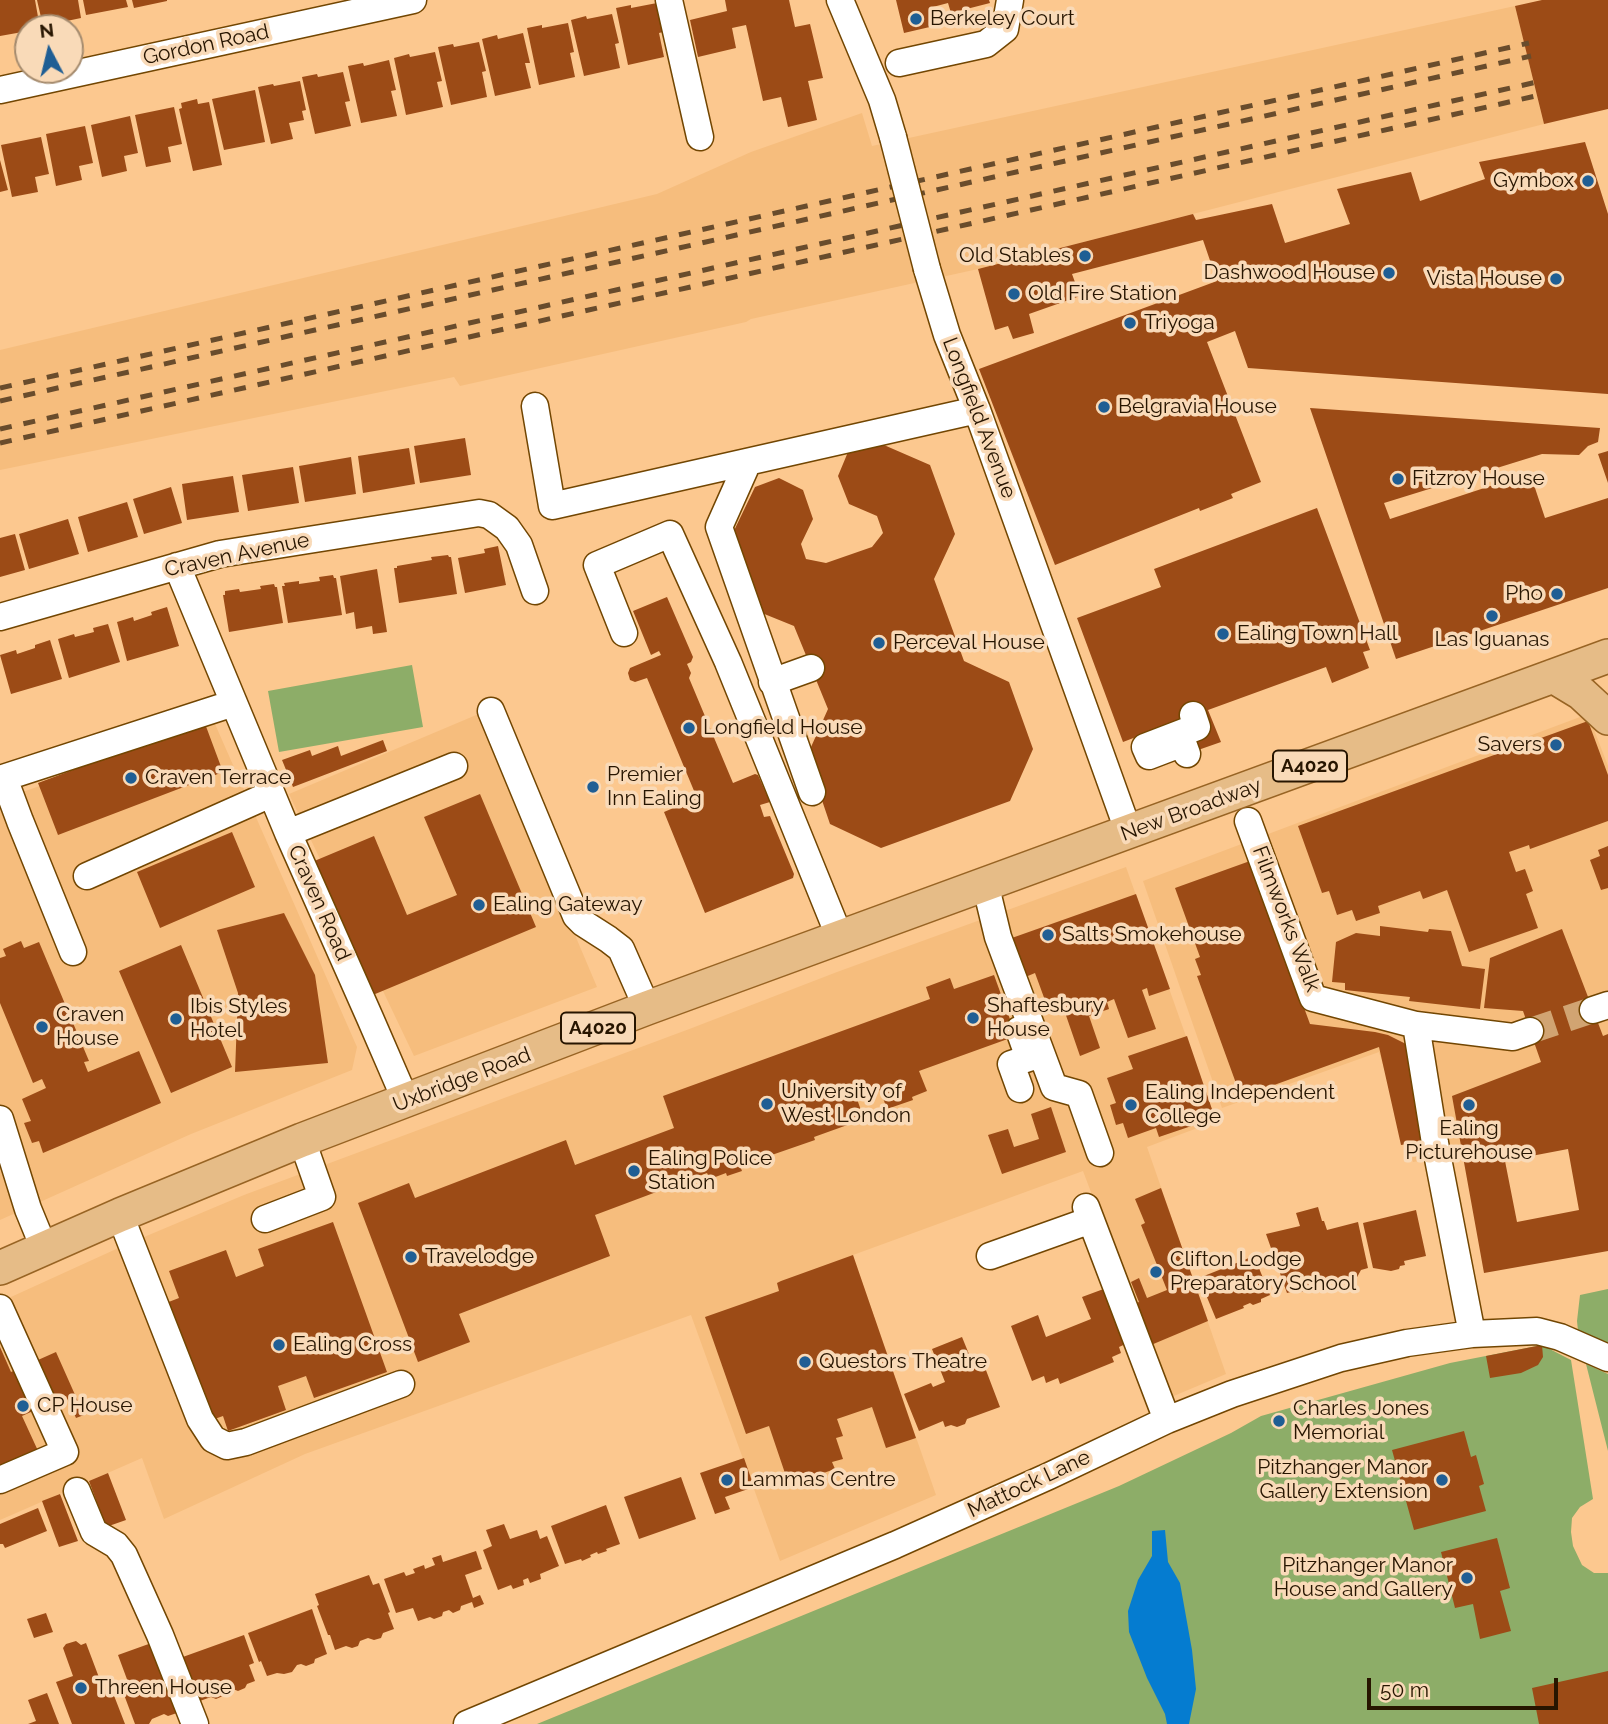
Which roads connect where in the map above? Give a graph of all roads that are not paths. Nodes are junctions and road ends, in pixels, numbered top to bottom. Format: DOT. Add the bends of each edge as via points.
graph roads {
  1 [pos="412,0"];
  2 [pos="669,0"];
  3 [pos="840,0"];
  4 [pos="1010,0"];
  5 [pos="899,63"];
  6 [pos="0,90"];
  7 [pos="700,137"];
  8 [pos="536,406"];
  9 [pos="977,410"];
  10 [pos="748,462"];
  11 [pos="177,566"];
  12 [pos="535,591"];
  13 [pos="0,617"];
  14 [pos="624,633"];
  15 [pos="1608,656"];
  16 [pos="811,668"];
  17 [pos="1553,676"];
  18 [pos="772,682"];
  19 [pos="234,703"];
  20 [pos="491,711"];
  21 [pos="1193,715"];
  22 [pos="1608,718"];
  23 [pos="1187,754"];
  24 [pos="454,766"];
  25 [pos="2,779"];
  26 [pos="812,792"];
  27 [pos="271,793"];
  28 [pos="1248,821"];
  29 [pos="288,833"];
  30 [pos="1129,833"];
  31 [pos="87,876"];
  32 [pos="977,886"];
  33 [pos="839,938"];
  34 [pos="73,952"];
  35 [pos="647,1008"];
  36 [pos="1416,1025"];
  37 [pos="1530,1031"];
  38 [pos="1020,1089"];
  39 [pos="406,1101"];
  40 [pos="0,1119"];
  41 [pos="302,1140"];
  42 [pos="1100,1153"];
  43 [pos="120,1215"];
  44 [pos="265,1219"];
  45 [pos="44,1248"];
  46 [pos="990,1256"];
  47 [pos="0,1268"];
  48 [pos="0,1308"];
  49 [pos="1472,1334"];
  50 [pos="1608,1358"];
  51 [pos="401,1384"];
  52 [pos="1167,1420"];
  53 [pos="0,1480"];
  54 [pos="77,1491"];
  55 [pos="195,1724"];
  56 [pos="467,1724"];
  1 -- 6 [label="street, Gordon Road"];
  2 -- 7 [label="street"];
  3 -- 9 [label="street, Longfield Avenue, bridge" via="947,335"];
  4 -- 5 [label="street" via="1005,29 986,44"];
  8 -- 10 [label="street" via="552,506"];
  9 -- 10 [label="street"];
  9 -- 30 [label="street, Longfield Avenue"];
  10 -- 18 [label="street" via="719,527"];
  11 -- 12 [label="street, Craven Avenue" via="220,554 479,513 507,528 519,545"];
  11 -- 13 [label="street, Craven Avenue"];
  11 -- 19 [label="street, Craven Road"];
  14 -- 33 [label="street" via="597,565 670,534 728,662"];
  15 -- 17 [label="main road, New Broadway / A4020"];
  16 -- 18 [label="street"];
  17 -- 22 [label="main road"];
  17 -- 30 [label="main road, New Broadway / A4020"];
  18 -- 26 [label="street"];
  19 -- 25 [label="street"];
  19 -- 27 [label="street, Craven Road"];
  20 -- 35 [label="street" via="576,916 621,949"];
  21 -- 23 [label="street" via="1197,727 1145,747 1149,756 1183,743"];
  24 -- 29 [label="street"];
  25 -- 34 [label="street"];
  27 -- 29 [label="street, Craven Road"];
  27 -- 31 [label="street"];
  28 -- 36 [label="street, Filmworks Walk" via="1312,998"];
  29 -- 39 [label="street, Craven Road"];
  30 -- 32 [label="main road, New Broadway / A4020"];
  32 -- 33 [label="main road, Uxbridge Road / A4020"];
  32 -- 38 [label="street" via="1029,1058 1011,1064"];
  32 -- 42 [label="street" via="1054,1087 1079,1094"];
  33 -- 35 [label="main road, Uxbridge Road / A4020"];
  35 -- 39 [label="main road, Uxbridge Road / A4020"];
  36 -- 37 [label="street, Filmworks Walk" via="1513,1037"];
  36 -- 49 [label="street"];
  39 -- 41 [label="main road, Uxbridge Road / A4020"];
  40 -- 45 [label="street"];
  41 -- 43 [label="main road, Uxbridge Road / A4020"];
  41 -- 44 [label="street" via="322,1197"];
  43 -- 45 [label="main road, Uxbridge Road / A4020"];
  43 -- 51 [label="street" via="200,1419 213,1439 227,1446 246,1442"];
  45 -- 47 [label="main road, Uxbridge Road / A4020"];
  46 -- 52 [label="street" via="1088,1213"];
  48 -- 53 [label="street" via="65,1452"];
  49 -- 50 [label="street, Mattock Lane" via="1537,1331"];
  49 -- 52 [label="street, Mattock Lane" via="1341,1358"];
  52 -- 56 [label="street, Mattock Lane" via="895,1545"];
  54 -- 55 [label="street" via="94,1532 124,1555"];
}
